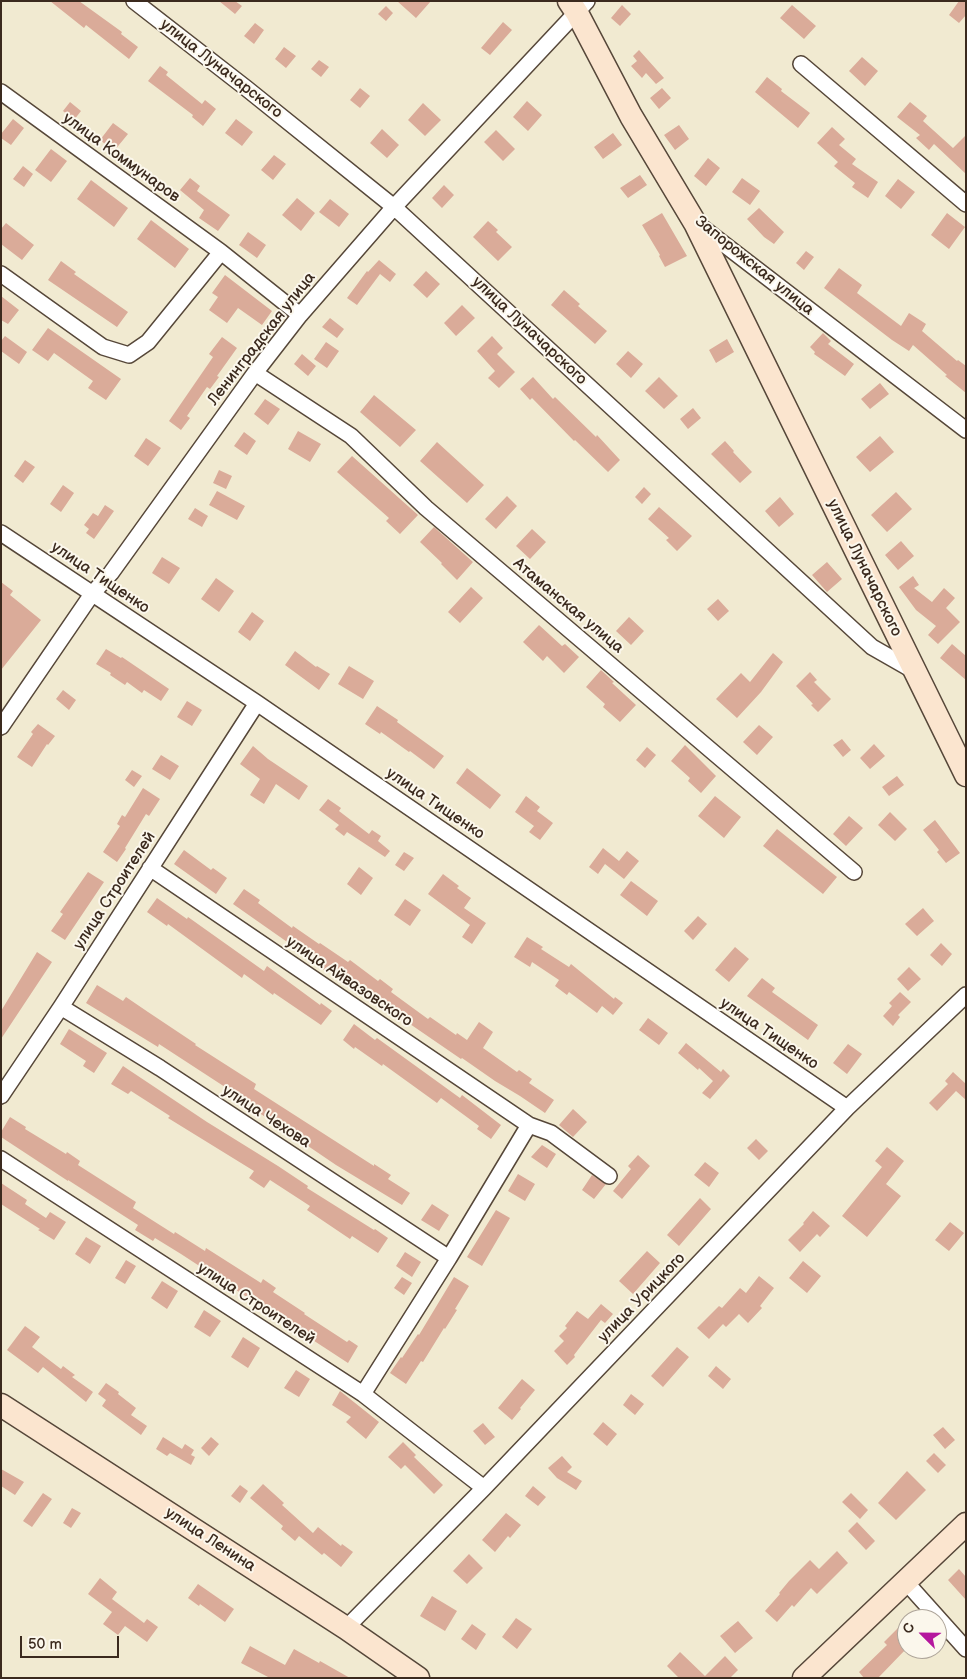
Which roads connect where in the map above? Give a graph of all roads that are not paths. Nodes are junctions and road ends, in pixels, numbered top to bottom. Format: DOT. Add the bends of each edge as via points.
graph roads {
  1 [pos="134,1"];
  2 [pos="578,5"];
  3 [pos="801,64"];
  4 [pos="1,92"];
  5 [pos="966,204"];
  6 [pos="394,206"];
  7 [pos="696,223"];
  8 [pos="221,252"];
  9 [pos="1,274"];
  10 [pos="300,315"];
  11 [pos="255,373"];
  12 [pos="966,430"];
  13 [pos="1,533"];
  14 [pos="92,594"];
  15 [pos="914,671"];
  16 [pos="256,703"];
  17 [pos="1,727"];
  18 [pos="966,775"];
  19 [pos="150,868"];
  20 [pos="854,872"];
  21 [pos="966,995"];
  22 [pos="61,1007"];
  23 [pos="1,1096"];
  24 [pos="847,1108"];
  25 [pos="529,1125"];
  26 [pos="1,1159"];
  27 [pos="609,1176"];
  28 [pos="449,1258"];
  29 [pos="364,1394"];
  30 [pos="1,1405"];
  31 [pos="484,1488"];
  32 [pos="966,1524"];
  33 [pos="905,1581"];
  34 [pos="346,1628"];
  35 [pos="966,1649"];
  36 [pos="418,1678"];
  37 [pos="804,1678"];
  1 -- 6 [label="street, улица Луначарского"];
  2 -- 6 [label="street, Ленинградская улица"];
  2 -- 7 [label="main road, Запорожская улица" via="631,116"];
  3 -- 5 [label="street"];
  4 -- 8 [label="street, улица Коммунаров"];
  6 -- 10 [label="street, Ленинградская улица"];
  6 -- 15 [label="street, улица Луначарского" via="872,647"];
  7 -- 12 [label="street, Запорожская улица"];
  7 -- 15 [label="main road, улица Луначарского"];
  8 -- 9 [label="street" via="148,342 129,355 103,347"];
  8 -- 10 [label="street, улица Коммунаров"];
  10 -- 11 [label="street, Ленинградская улица"];
  11 -- 14 [label="street, Ленинградская улица" via="111,573"];
  11 -- 20 [label="street, Атаманская улица" via="351,436 426,508"];
  13 -- 14 [label="street, улица Тищенко"];
  14 -- 16 [label="street, улица Тищенко"];
  14 -- 17 [label="street, Ленинградская улица"];
  15 -- 18 [label="main road, улица Луначарского"];
  16 -- 19 [label="street, улица Строителей"];
  16 -- 24 [label="street, улица Тищенко"];
  19 -- 22 [label="street, улица Строителей"];
  19 -- 25 [label="street, улица Айвазовского"];
  21 -- 24 [label="street, улица Урицкого"];
  22 -- 23 [label="street, улица Строителей"];
  22 -- 28 [label="street, улица Чехова" via="160,1068"];
  24 -- 31 [label="street, улица Урицкого"];
  25 -- 27 [label="street, улица Айвазовского" via="551,1133"];
  25 -- 28 [label="street"];
  26 -- 29 [label="street, улица Строителей"];
  28 -- 29 [label="street"];
  29 -- 31 [label="street, улица Строителей"];
  30 -- 34 [label="main road, улица Ленина"];
  31 -- 34 [label="street, улица Урицкого"];
  32 -- 33 [label="main road"];
  33 -- 35 [label="street"];
  33 -- 37 [label="main road"];
  34 -- 36 [label="main road, улица Ленина"];
}
